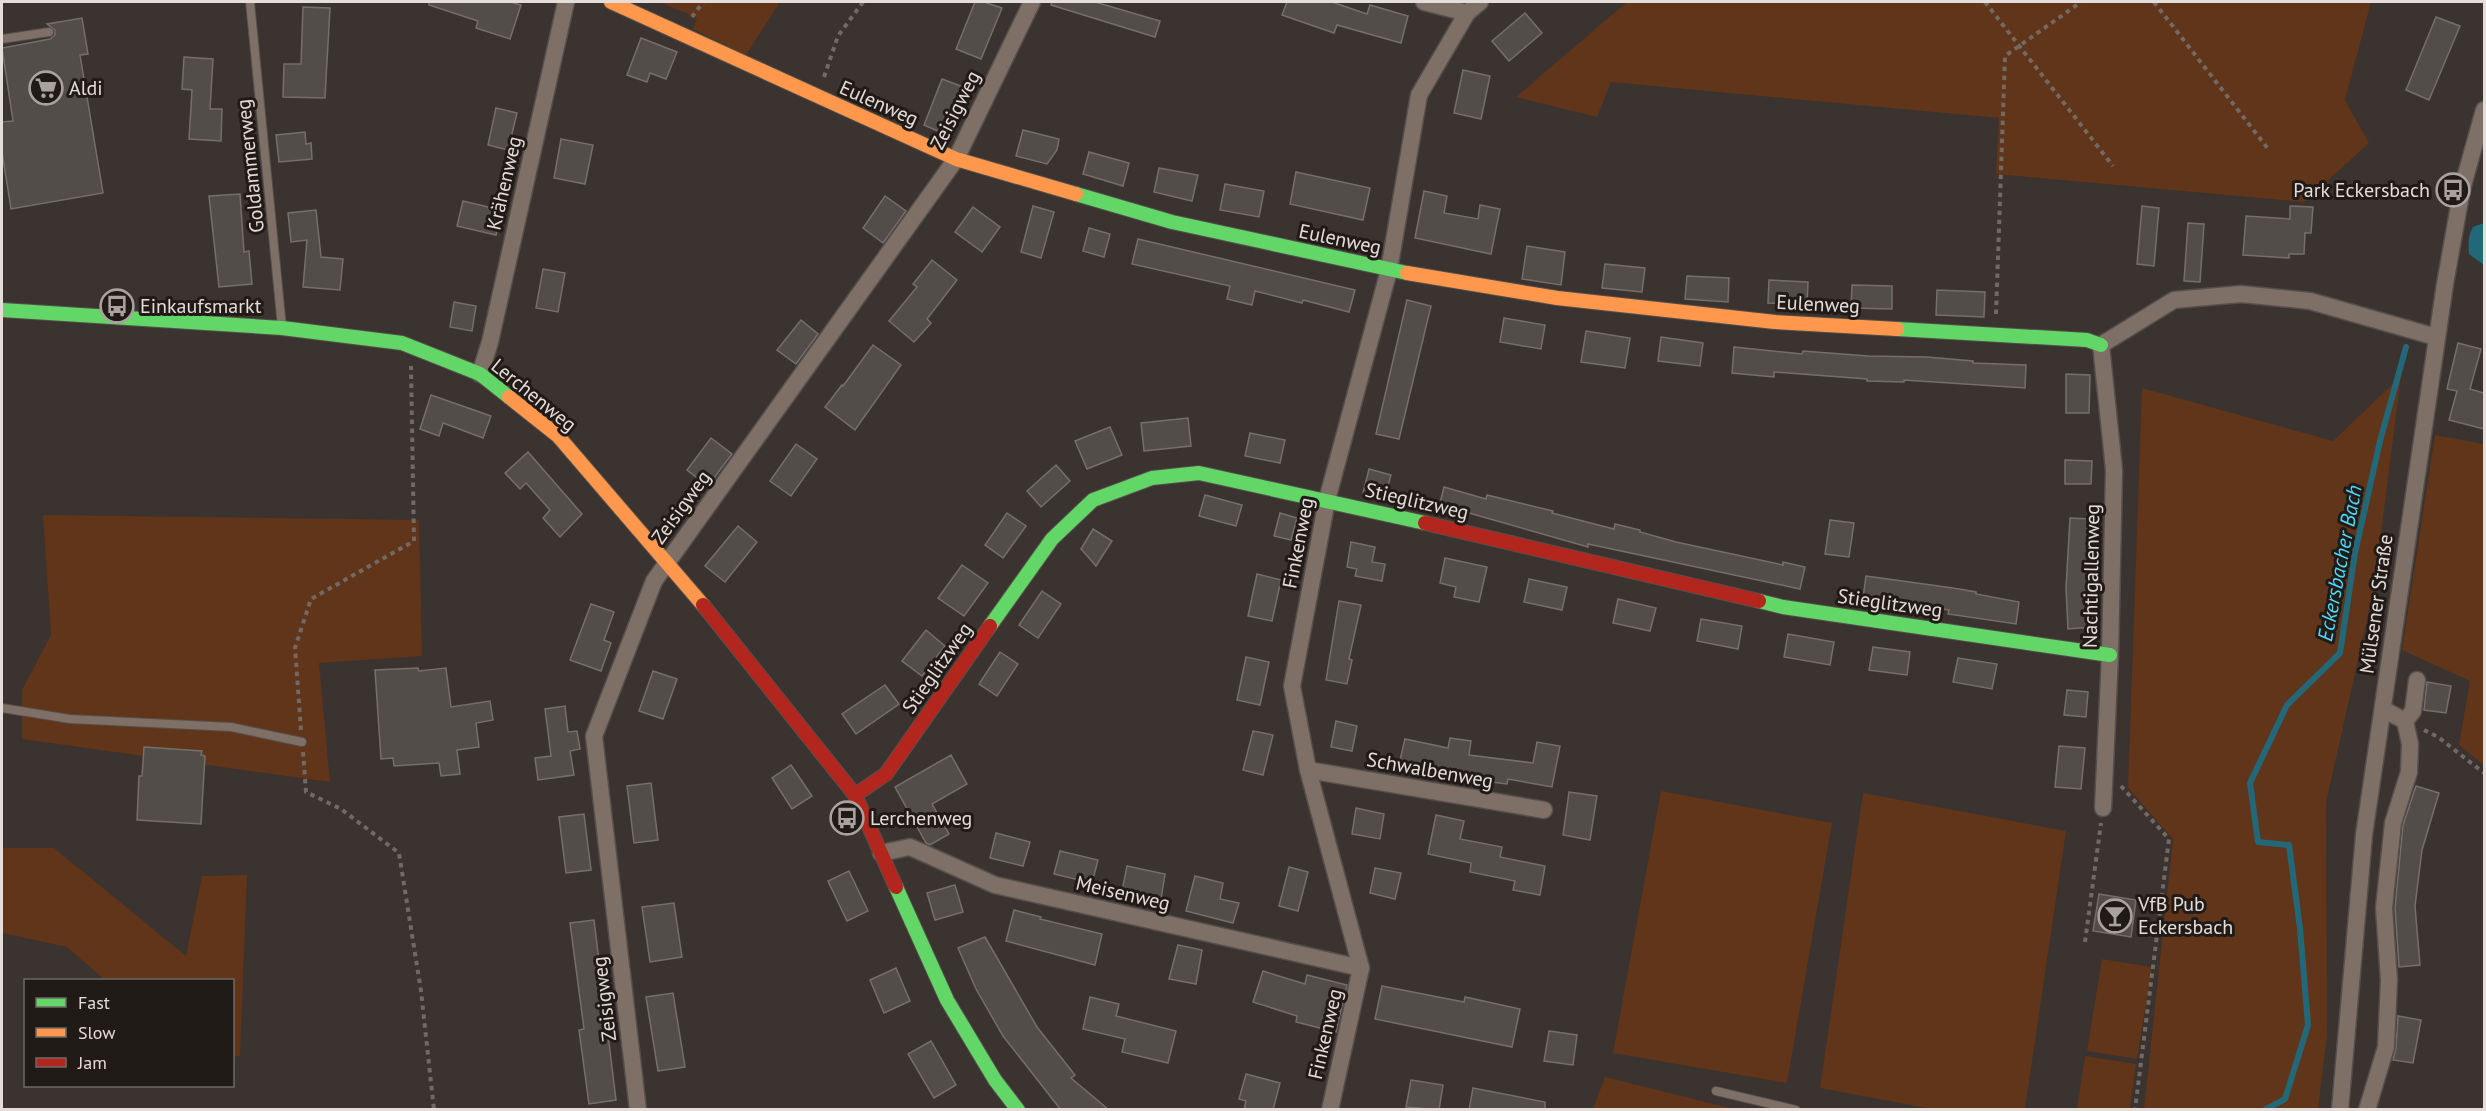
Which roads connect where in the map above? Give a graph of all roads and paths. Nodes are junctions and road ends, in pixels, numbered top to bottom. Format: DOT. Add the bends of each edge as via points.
graph roads {
  1 [pos="250,2"];
  2 [pos="566,2"];
  3 [pos="611,2"];
  4 [pos="863,2"];
  5 [pos="1032,2"];
  6 [pos="1424,2"];
  7 [pos="1480,2"];
  8 [pos="1985,2"];
  9 [pos="2081,2"];
  10 [pos="2154,2"];
  11 [pos="1467,13"];
  12 [pos="49,32"];
  13 [pos="2,39"];
  14 [pos="2018,46"];
  15 [pos="817,96"];
  16 [pos="2483,116"];
  17 [pos="2270,150"];
  18 [pos="956,159"];
  19 [pos="2113,166"];
  20 [pos="1389,270"];
  21 [pos="2,310"];
  22 [pos="282,328"];
  23 [pos="1996,333"];
  24 [pos="2436,337"];
  25 [pos="2102,345"];
  26 [pos="411,346"];
  27 [pos="480,374"];
  28 [pos="1328,500"];
  29 [pos="668,562"];
  30 [pos="2110,655"];
  31 [pos="2417,680"];
  32 [pos="2,708"];
  33 [pos="2382,709"];
  34 [pos="2405,721"];
  35 [pos="2438,736"];
  36 [pos="302,742"];
  37 [pos="2105,768"];
  38 [pos="1308,770"];
  39 [pos="2484,773"];
  40 [pos="855,795"];
  41 [pos="2103,808"];
  42 [pos="1544,810"];
  43 [pos="881,853"];
  44 [pos="2085,942"];
  45 [pos="1361,968"];
  46 [pos="1716,1091"];
  47 [pos="434,1110"];
  48 [pos="638,1110"];
  49 [pos="1018,1110"];
  50 [pos="1330,1110"];
  51 [pos="1796,1110"];
  52 [pos="2134,1110"];
  53 [pos="2340,1110"];
  54 [pos="2367,1110"];
  1 -- 22 [label="lane, Goldammerweg"];
  2 -- 27 [label="street, Krähenweg"];
  3 -- 15 [label="street, Eulenweg"];
  4 -- 15 [label="path" via="838,36"];
  5 -- 18 [label="street, Zeisigweg"];
  6 -- 11 [label="street"];
  7 -- 11 [label="street, Finkenweg"];
  8 -- 14 [label="path"];
  9 -- 14 [label="path"];
  10 -- 17 [label="path"];
  11 -- 20 [label="street, Finkenweg" via="1419,95"];
  12 -- 13 [label="lane"];
  14 -- 19 [label="path"];
  14 -- 23 [label="path" via="2005,56"];
  15 -- 18 [label="street, Eulenweg"];
  16 -- 24 [label="street, Mülsener Straße" via="2462,189"];
  18 -- 20 [label="street, Eulenweg" via="1172,222"];
  18 -- 29 [label="street, Zeisigweg"];
  20 -- 23 [label="street, Eulenweg" via="1557,298 1774,322"];
  20 -- 28 [label="street, Finkenweg"];
  21 -- 22 [label="street, Lerchenweg"];
  22 -- 26 [label="street, Lerchenweg"];
  23 -- 25 [label="street, Eulenweg" via="2087,340"];
  24 -- 25 [label="street" via="2310,301 2241,294 2174,300"];
  24 -- 33 [label="street, Mülsener Straße"];
  25 -- 30 [label="street, Nachtigallenweg" via="2114,470"];
  26 -- 27 [label="street, Lerchenweg"];
  26 -- 36 [label="path" via="414,541 311,599 295,648"];
  27 -- 29 [label="street, Lerchenweg" via="558,436"];
  28 -- 30 [label="street, Stieglitzweg" via="1783,607"];
  28 -- 38 [label="street, Finkenweg" via="1292,686"];
  28 -- 40 [label="street, Stieglitzweg" via="1198,473 1152,477 1093,500 1052,539 886,774"];
  29 -- 40 [label="street, Lerchenweg"];
  29 -- 48 [label="street, Zeisigweg" via="654,581 594,736"];
  30 -- 37 [label="street, Nachtigallenweg"];
  31 -- 34 [label="street" via="2413,711"];
  32 -- 36 [label="lane" via="70,719 231,727"];
  33 -- 34 [label="street"];
  33 -- 53 [label="street, Mülsener Straße" via="2364,835"];
  34 -- 54 [label="street" via="2410,744 2409,772 2393,823 2384,908 2389,980 2386,1047"];
  35 -- 39 [label="path"];
  36 -- 47 [label="path" via="306,792 341,809 399,852 421,991"];
  37 -- 41 [label="street, Nachtigallenweg"];
  37 -- 52 [label="path" via="2169,839"];
  38 -- 42 [label="street, Schwalbenweg"];
  38 -- 45 [label="street, Finkenweg"];
  40 -- 43 [label="street, Lerchenweg"];
  41 -- 44 [label="path"];
  43 -- 45 [label="street, Meisenweg" via="910,847 995,885"];
  43 -- 49 [label="street, Lerchenweg" via="947,1000 995,1080"];
  45 -- 50 [label="street, Finkenweg"];
  46 -- 51 [label="lane"];
}
